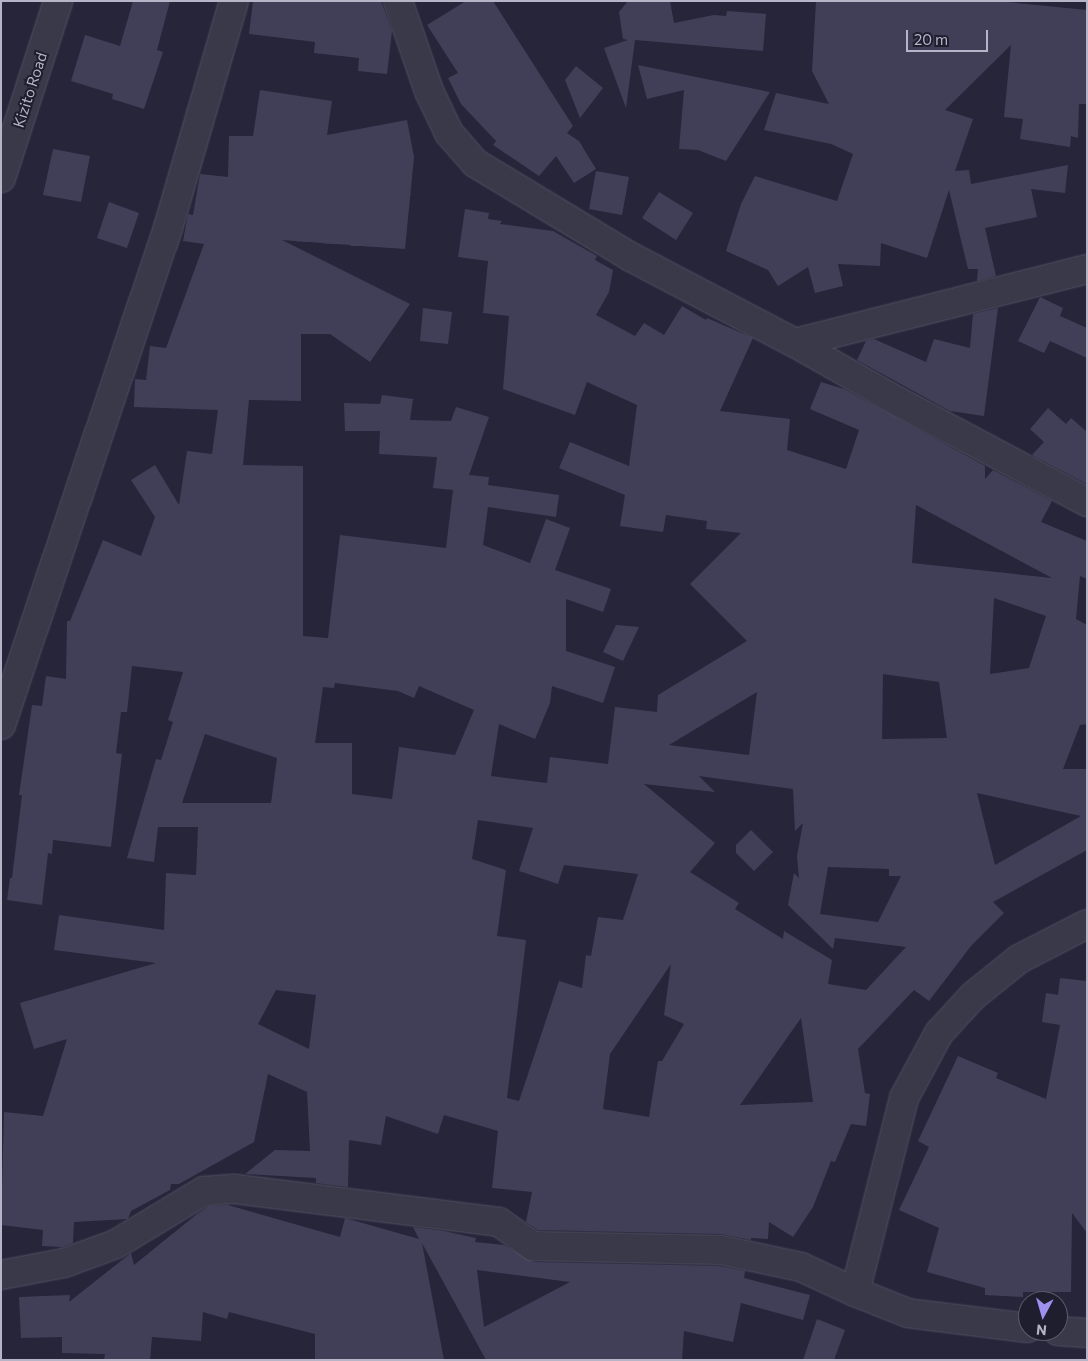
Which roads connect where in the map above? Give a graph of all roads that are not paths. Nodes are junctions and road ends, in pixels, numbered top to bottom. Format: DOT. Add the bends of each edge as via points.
graph roads {
  1 [pos="58,1"];
  2 [pos="234,1"];
  3 [pos="398,1"];
  4 [pos="1,178"];
  5 [pos="1087,269"];
  6 [pos="795,342"];
  7 [pos="1087,502"];
  8 [pos="1,725"];
  9 [pos="1087,924"];
  10 [pos="1,1275"];
  11 [pos="855,1292"];
  12 [pos="1018,1327"];
  13 [pos="1068,1331"];
  14 [pos="1087,1333"];
  1 -- 4 [label="street, Kizito Road"];
  2 -- 8 [label="street" via="165,237"];
  3 -- 6 [label="street" via="429,91 449,133 475,163 631,257"];
  5 -- 6 [label="street"];
  6 -- 7 [label="street" via="898,402"];
  9 -- 11 [label="street" via="1019,959 972,996 939,1033 904,1098"];
  10 -- 11 [label="street" via="64,1263 116,1244 204,1191 235,1189 499,1222 533,1246 721,1250 801,1267"];
  11 -- 12 [label="street" via="908,1313"];
  13 -- 14 [label="street"];
}
